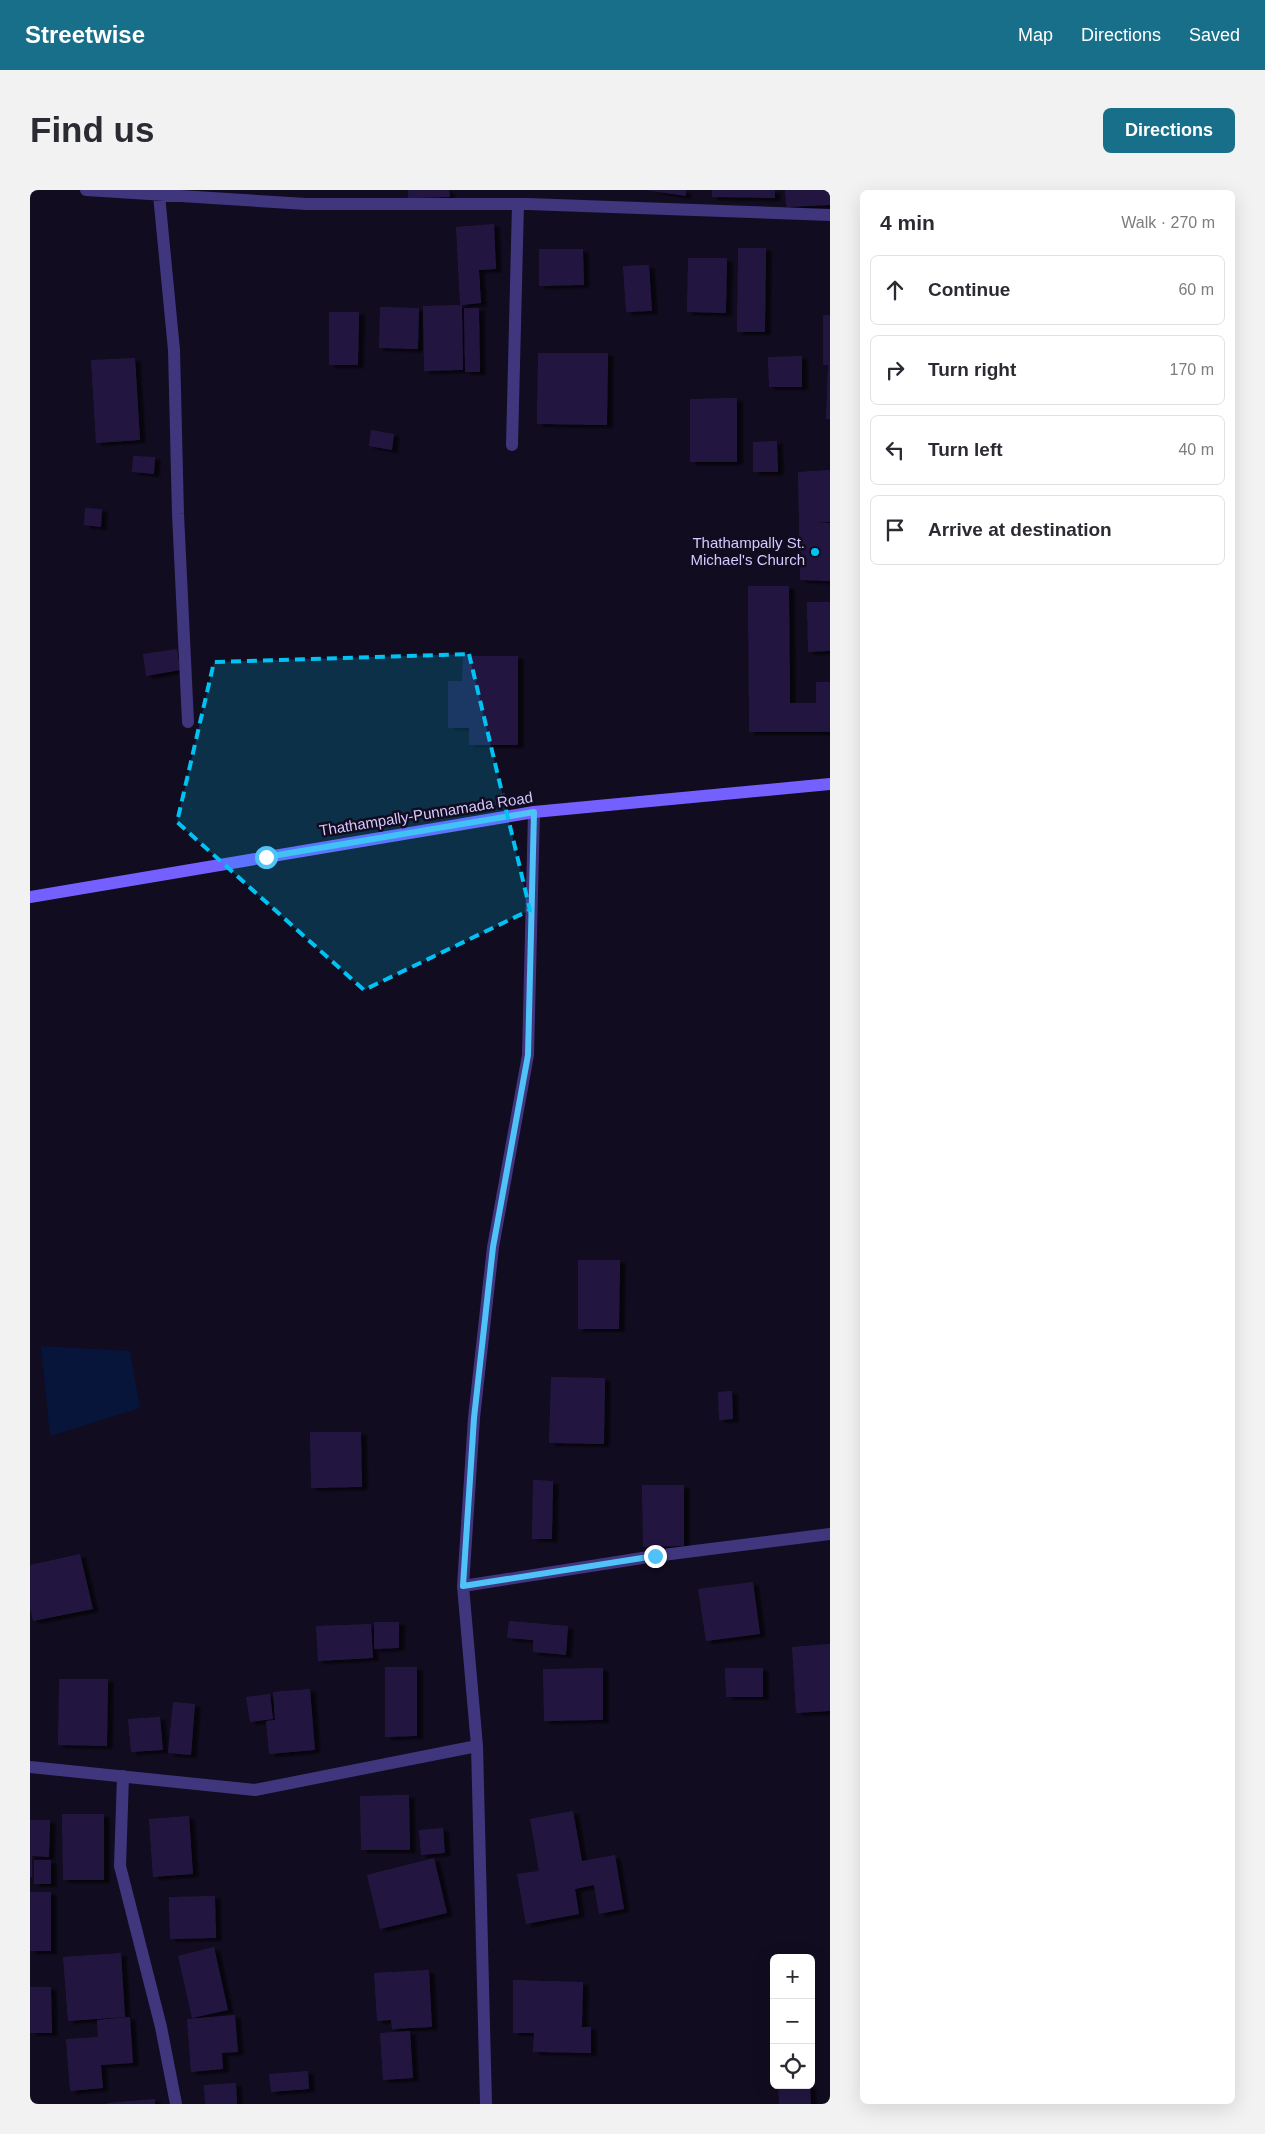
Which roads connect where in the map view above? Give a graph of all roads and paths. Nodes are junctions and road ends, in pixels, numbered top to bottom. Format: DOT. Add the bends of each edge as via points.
graph roads {
  1 [pos="86,190"];
  2 [pos="159,195"];
  3 [pos="518,204"];
  4 [pos="830,215"];
  5 [pos="512,446"];
  6 [pos="188,722"];
  7 [pos="830,784"];
  8 [pos="534,812"];
  9 [pos="30,897"];
  10 [pos="830,1534"];
  11 [pos="463,1586"];
  12 [pos="477,1746"];
  13 [pos="30,1767"];
  14 [pos="123,1776"];
  15 [pos="176,2104"];
  16 [pos="486,2104"];
  1 -- 2 [label="street"];
  2 -- 3 [label="street" via="306,204"];
  2 -- 6 [label="street" via="174,350"];
  3 -- 4 [label="street"];
  3 -- 5 [label="street"];
  7 -- 8 [label="main road, Thathampally-Punnamada Road"];
  8 -- 9 [label="main road, Thathampally-Punnamada Road"];
  8 -- 11 [label="street" via="528,1055 493,1247 473,1428"];
  10 -- 11 [label="street" via="655,1556"];
  11 -- 12 [label="street"];
  12 -- 14 [label="street" via="256,1790"];
  12 -- 16 [label="street"];
  13 -- 14 [label="street"];
  14 -- 15 [label="street" via="120,1866 161,2028"];
}
